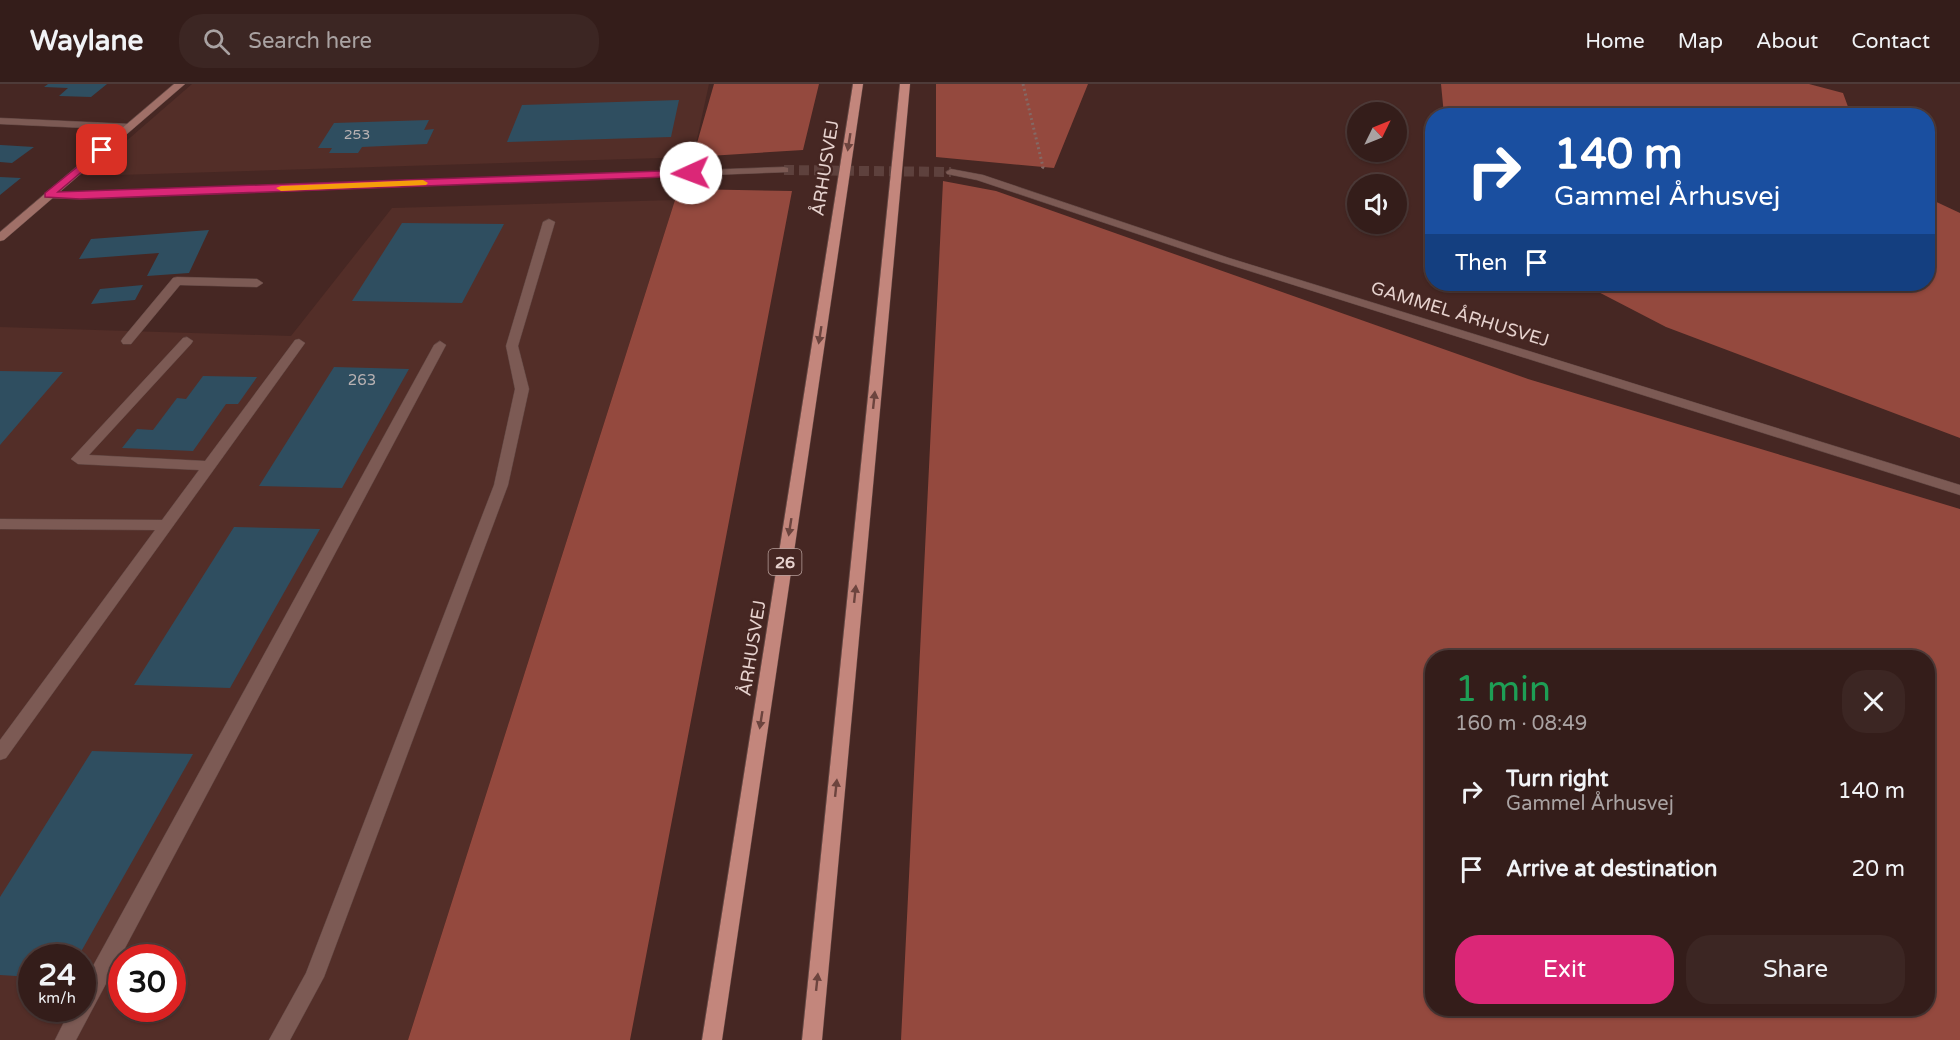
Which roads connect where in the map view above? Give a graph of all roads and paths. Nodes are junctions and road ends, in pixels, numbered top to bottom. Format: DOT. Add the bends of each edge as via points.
graph roads {
  1 [pos="180,84"];
  2 [pos="858,84"];
  3 [pos="905,84"];
  4 [pos="1023,84"];
  5 [pos="0,121"];
  6 [pos="130,127"];
  7 [pos="784,170"];
  8 [pos="951,172"];
  9 [pos="1027,193"];
  10 [pos="49,195"];
  11 [pos="549,222"];
  12 [pos="0,238"];
  13 [pos="257,283"];
  14 [pos="127,340"];
  15 [pos="187,341"];
  16 [pos="299,343"];
  17 [pos="440,345"];
  18 [pos="209,466"];
  19 [pos="1960,490"];
  20 [pos="0,524"];
  21 [pos="166,525"];
  22 [pos="0,753"];
  23 [pos="96,981"];
  24 [pos="74,1022"];
  25 [pos="64,1040"];
  26 [pos="279,1040"];
  27 [pos="712,1040"];
  28 [pos="812,1040"];
  1 -- 6 [label="street"];
  2 -- 27 [label="main road, ÅRHUSVEJ / 26, one-way"];
  28 -- 3 [label="main road, one-way"];
  4 -- 9 [label="path" via="1043,167"];
  5 -- 6 [label="street"];
  6 -- 10 [label="street"];
  7 -- 10 [label="street"];
  8 -- 9 [label="street, GAMMEL ÅRHUSVEJ"];
  9 -- 19 [label="street, GAMMEL ÅRHUSVEJ" via="1225,260"];
  10 -- 12 [label="street"];
  11 -- 26 [label="street" via="512,346 522,389 501,485 314,977"];
  13 -- 14 [label="street" via="177,282"];
  15 -- 18 [label="street" via="78,459"];
  16 -- 18 [label="street"];
  17 -- 23 [label="street"];
  18 -- 21 [label="street"];
  20 -- 21 [label="street"];
  21 -- 22 [label="street"];
  24 -- 25 [label="street"];
}
